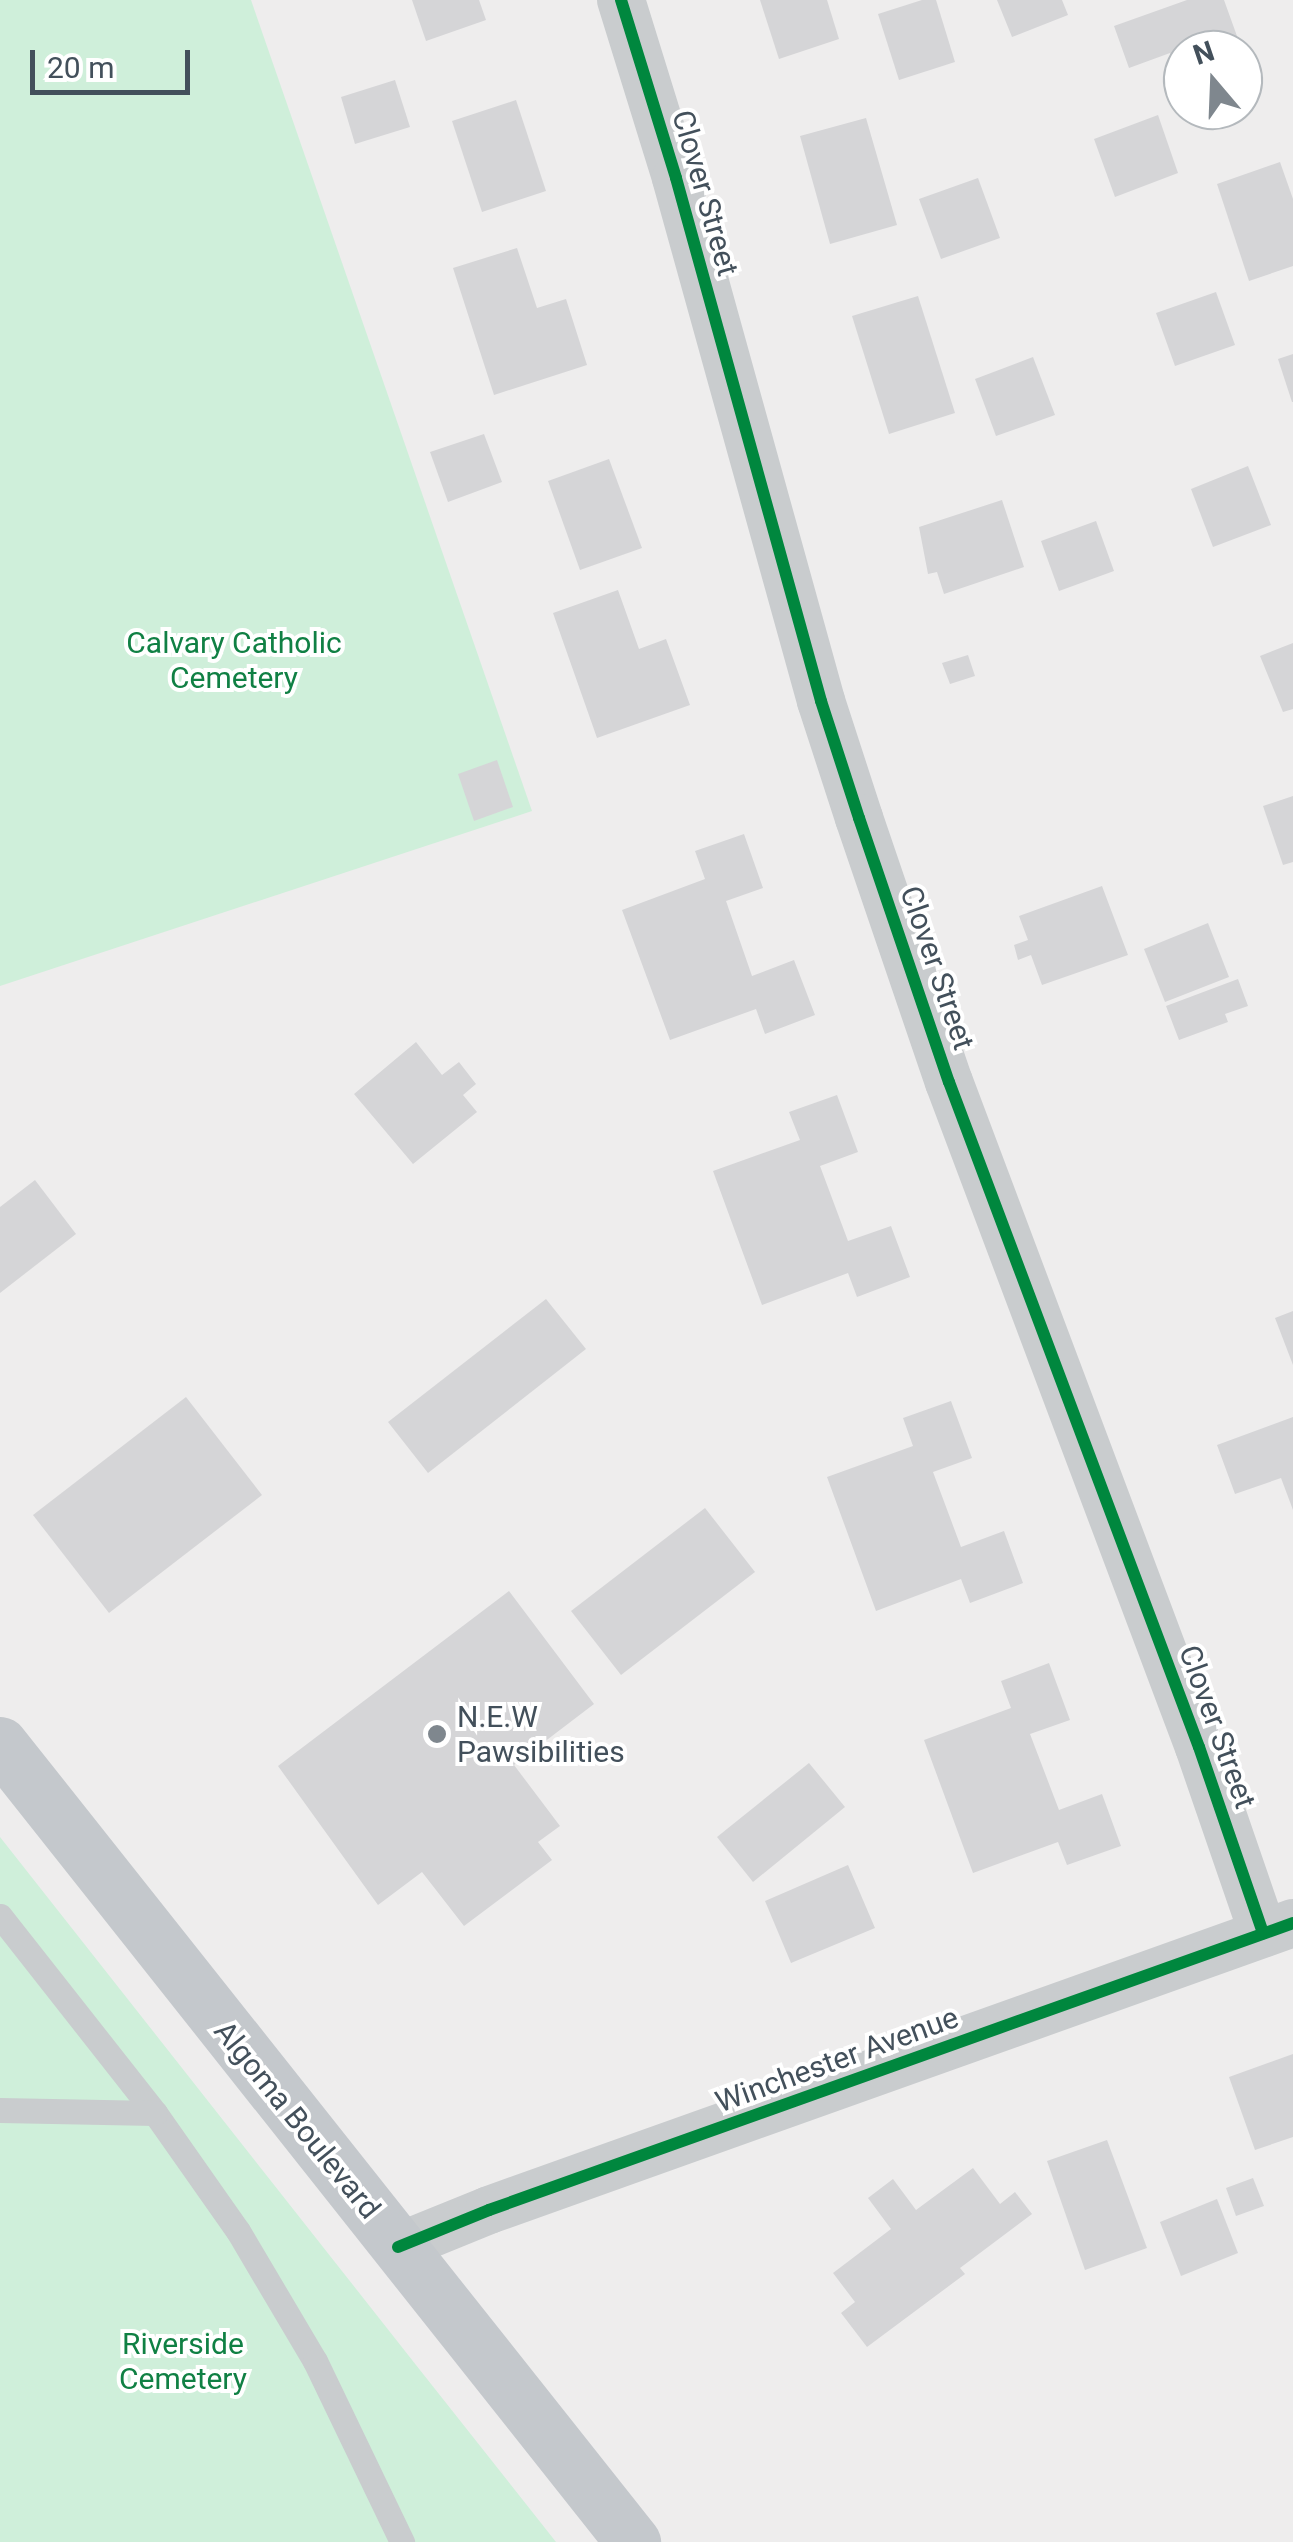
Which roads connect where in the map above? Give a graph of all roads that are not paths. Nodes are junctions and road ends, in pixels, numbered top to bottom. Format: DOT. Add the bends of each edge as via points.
graph roads {
  1 [pos="621,0"];
  2 [pos="0,1744"];
  3 [pos="0,1916"];
  4 [pos="1278,1928"];
  5 [pos="0,2110"];
  6 [pos="155,2113"];
  7 [pos="398,2247"];
  8 [pos="402,2542"];
  9 [pos="633,2542"];
  1 -- 4 [label="street, Clover Street" via="859,818 950,1082 1199,1747"];
  2 -- 7 [label="main road, Algoma Boulevard"];
  3 -- 6 [label="lane"];
  4 -- 7 [label="street, Winchester Avenue"];
  5 -- 6 [label="lane"];
  6 -- 8 [label="lane" via="238,2231 315,2360"];
  7 -- 9 [label="main road, Algoma Boulevard"];
}
